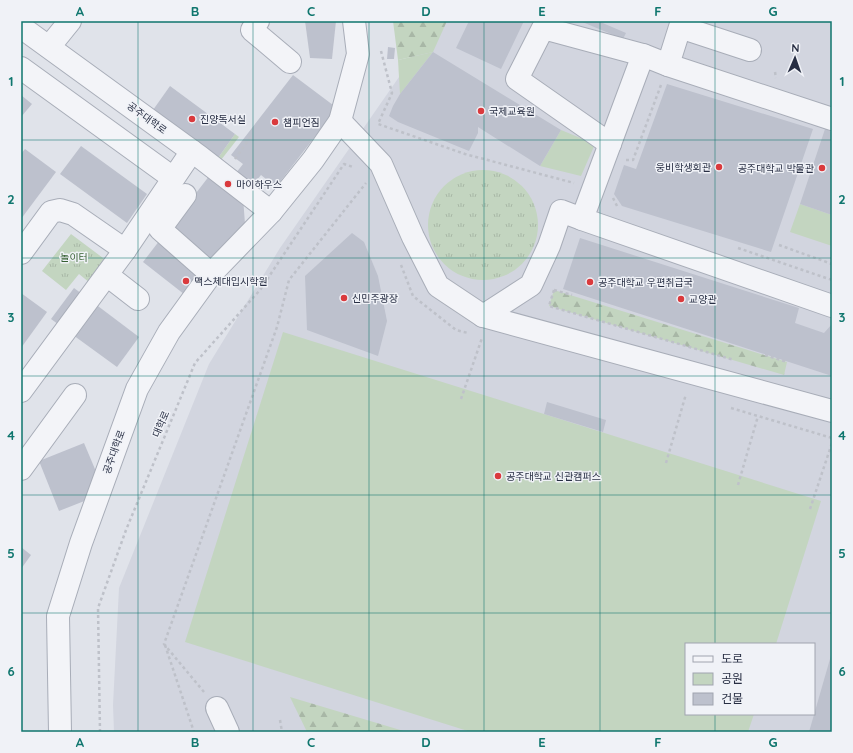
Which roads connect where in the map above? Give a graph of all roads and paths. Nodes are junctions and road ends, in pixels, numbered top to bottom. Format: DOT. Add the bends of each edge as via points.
graph roads {
  1 [pos="70,21"];
  2 [pos="258,21"];
  3 [pos="354,21"];
  4 [pos="21,27"];
  5 [pos="49,47"];
  6 [pos="750,50"];
  7 [pos="382,55"];
  8 [pos="643,55"];
  9 [pos="290,62"];
  10 [pos="21,68"];
  11 [pos="665,74"];
  12 [pos="832,119"];
  13 [pos="340,121"];
  14 [pos="252,135"];
  15 [pos="192,151"];
  16 [pos="616,152"];
  17 [pos="234,161"];
  18 [pos="344,164"];
  19 [pos="381,164"];
  20 [pos="578,184"];
  21 [pos="179,187"];
  22 [pos="610,193"];
  23 [pos="619,210"];
  24 [pos="271,212"];
  25 [pos="582,219"];
  26 [pos="779,245"];
  27 [pos="738,248"];
  28 [pos="125,250"];
  29 [pos="21,253"];
  30 [pos="832,267"];
  31 [pos="211,274"];
  32 [pos="107,275"];
  33 [pos="832,280"];
  34 [pos="554,290"];
  35 [pos="572,295"];
  36 [pos="138,299"];
  37 [pos="549,306"];
  38 [pos="832,306"];
  39 [pos="482,316"];
  40 [pos="482,337"];
  41 [pos="765,355"];
  42 [pos="739,362"];
  43 [pos="787,362"];
  44 [pos="21,391"];
  45 [pos="686,394"];
  46 [pos="74,395"];
  47 [pos="461,398"];
  48 [pos="832,411"];
  49 [pos="758,416"];
  50 [pos="832,443"];
  51 [pos="666,462"];
  52 [pos="21,469"];
  53 [pos="738,485"];
  54 [pos="810,509"];
  55 [pos="164,644"];
  56 [pos="217,708"];
  57 [pos="280,720"];
  58 [pos="60,732"];
  59 [pos="100,732"];
  60 [pos="194,732"];
  61 [pos="228,732"];
  62 [pos="282,732"];
  1 -- 5 [label="street"];
  2 -- 9 [label="street" via="252,30"];
  3 -- 13 [label="street, 공주대학로" via="358,54"];
  4 -- 5 [label="street, 공주대학로"];
  5 -- 15 [label="street, 공주대학로"];
  6 -- 11 [label="street" via="680,28"];
  7 -- 20 [label="path" via="392,94 378,124 465,154"];
  8 -- 11 [label="street"];
  8 -- 16 [label="street"];
  8 -- 16 [label="street" via="543,28 517,79"];
  10 -- 21 [label="street"];
  11 -- 12 [label="street"];
  11 -- 16 [label="path" via="633,160"];
  13 -- 19 [label="street"];
  13 -- 24 [label="street, 공주대학로" via="313,160"];
  14 -- 17 [label="path"];
  15 -- 21 [label="street"];
  15 -- 24 [label="street, 공주대학로"];
  16 -- 25 [label="street"];
  18 -- 59 [label="path, 대학로" via="260,290 195,363 126,530 98,608"];
  19 -- 39 [label="street" via="438,286"];
  19 -- 55 [label="path" via="290,280 277,326"];
  21 -- 28 [label="street"];
  21 -- 31 [label="street" via="155,236"];
  22 -- 23 [label="path"];
  24 -- 31 [label="street, 공주대학로"];
  25 -- 38 [label="street"];
  25 -- 39 [label="street" via="560,211 549,246 531,285"];
  26 -- 30 [label="path" via="832,264"];
  27 -- 33 [label="path"];
  28 -- 29 [label="street" via="73,214 60,210 51,212"];
  28 -- 32 [label="street"];
  31 -- 58 [label="street, 공주대학로" via="169,332 137,389 81,543 58,616"];
  32 -- 36 [label="street"];
  32 -- 44 [label="street"];
  34 -- 35 [label="path"];
  37 -- 42 [label="path"];
  39 -- 48 [label="street"];
  40 -- 47 [label="path"];
  41 -- 43 [label="path"];
  45 -- 51 [label="path"];
  46 -- 52 [label="street"];
  49 -- 53 [label="path"];
  50 -- 54 [label="path"];
  55 -- 56 [label="path"];
  55 -- 60 [label="path"];
  56 -- 61 [label="street"];
  57 -- 62 [label="path"];
}
